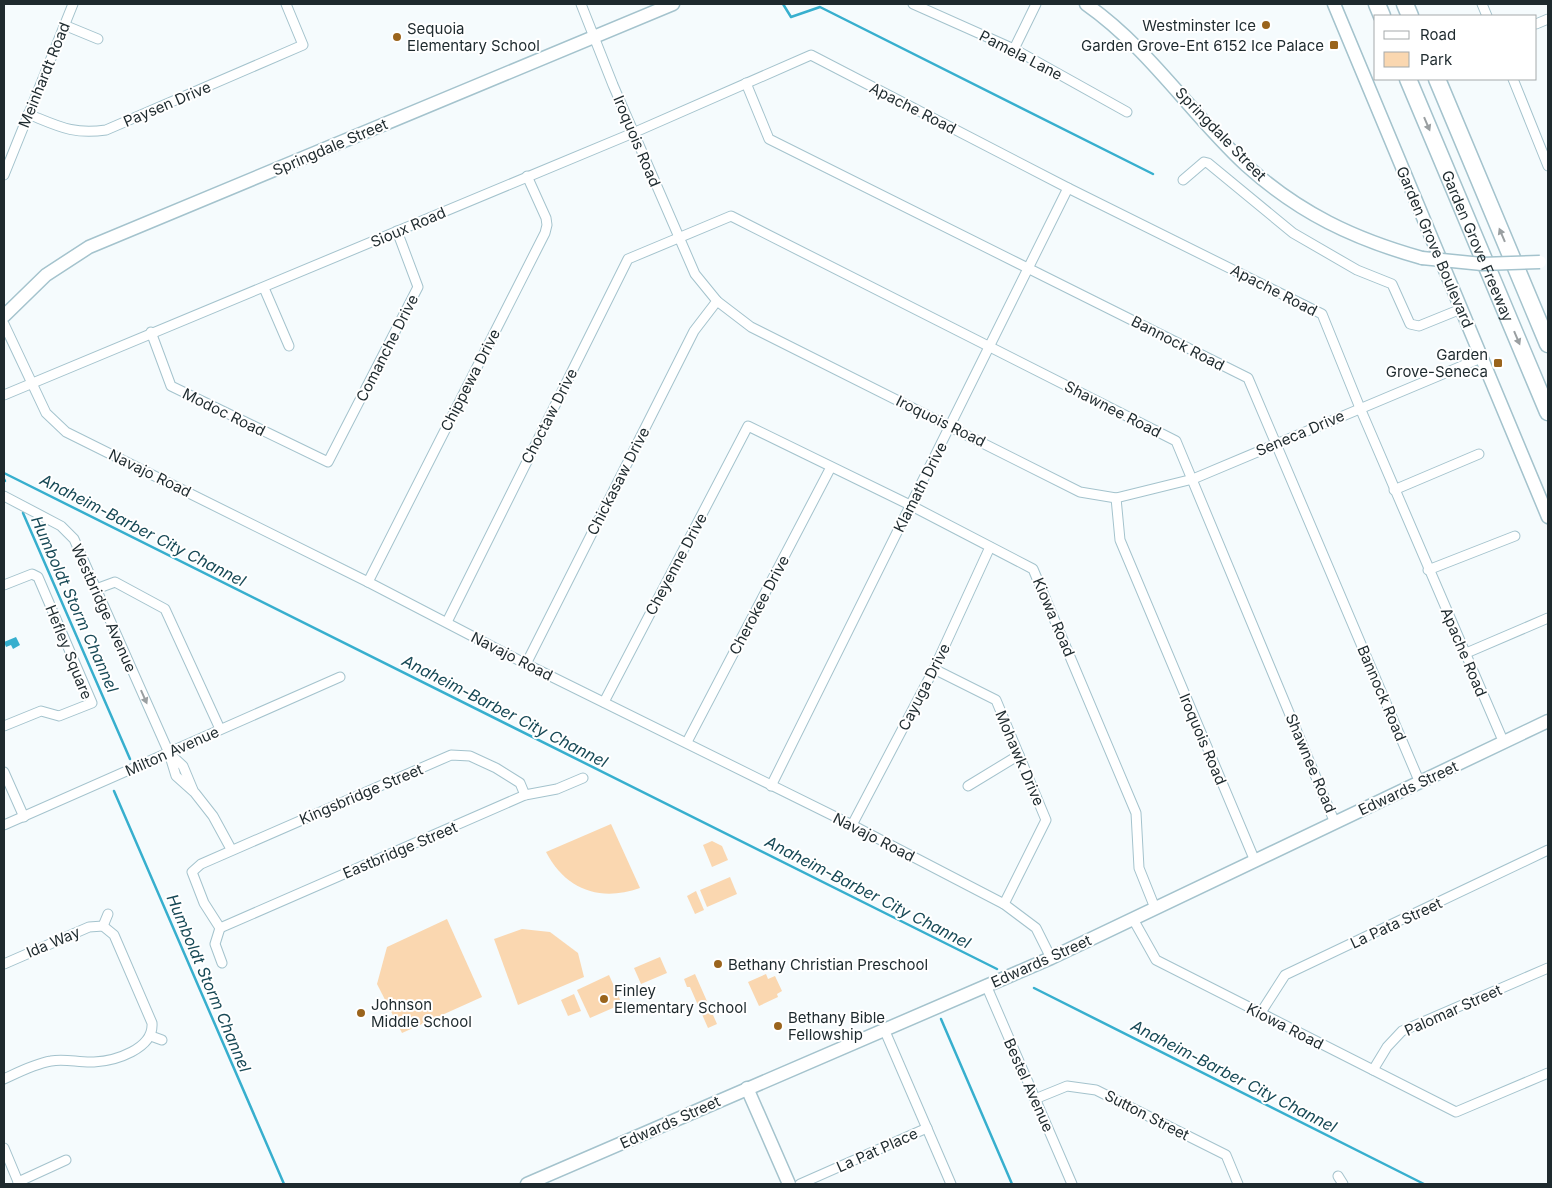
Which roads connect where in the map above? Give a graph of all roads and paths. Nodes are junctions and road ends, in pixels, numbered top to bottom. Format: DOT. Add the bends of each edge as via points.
graph roads {
  1 [pos="73,4"];
  2 [pos="286,4"];
  3 [pos="581,4"];
  4 [pos="673,4"];
  5 [pos="913,4"];
  6 [pos="1036,4"];
  7 [pos="1086,4"];
  8 [pos="1334,4"];
  9 [pos="64,25"];
  10 [pos="595,36"];
  11 [pos="98,39"];
  12 [pos="1014,50"];
  13 [pos="811,55"];
  14 [pos="1408,80"];
  15 [pos="1436,80"];
  16 [pos="1513,80"];
  17 [pos="746,83"];
  18 [pos="1127,112"];
  19 [pos="28,114"];
  20 [pos="634,133"];
  21 [pos="1548,166"];
  22 [pos="4,174"];
  23 [pos="527,176"];
  24 [pos="1183,180"];
  25 [pos="1068,188"];
  26 [pos="397,231"];
  27 [pos="678,239"];
  28 [pos="1544,261"];
  29 [pos="1029,268"];
  30 [pos="264,288"];
  31 [pos="717,301"];
  32 [pos="1461,309"];
  33 [pos="4,316"];
  34 [pos="4,324"];
  35 [pos="152,332"];
  36 [pos="1548,344"];
  37 [pos="289,346"];
  38 [pos="989,346"];
  39 [pos="1481,358"];
  40 [pos="31,384"];
  41 [pos="4,395"];
  42 [pos="1360,408"];
  43 [pos="1548,412"];
  44 [pos="748,426"];
  45 [pos="951,426"];
  46 [pos="1275,444"];
  47 [pos="1479,454"];
  48 [pos="328,462"];
  49 [pos="831,467"];
  50 [pos="1193,479"];
  51 [pos="1394,490"];
  52 [pos="4,496"];
  53 [pos="1116,498"];
  54 [pos="910,505"];
  55 [pos="1548,517"];
  56 [pos="1515,536"];
  57 [pos="990,547"];
  58 [pos="1428,570"];
  59 [pos="368,582"];
  60 [pos="4,585"];
  61 [pos="96,588"];
  62 [pos="1548,618"];
  63 [pos="447,622"];
  64 [pos="1464,654"];
  65 [pos="526,664"];
  66 [pos="934,669"];
  67 [pos="340,677"];
  68 [pos="604,702"];
  69 [pos="1548,722"];
  70 [pos="4,726"];
  71 [pos="220,729"];
  72 [pos="687,742"];
  73 [pos="1504,743"];
  74 [pos="169,753"];
  75 [pos="1018,755"];
  76 [pos="4,772"];
  77 [pos="583,778"];
  78 [pos="1420,783"];
  79 [pos="771,786"];
  80 [pos="968,786"];
  81 [pos="525,796"];
  82 [pos="24,817"];
  83 [pos="1335,823"];
  84 [pos="4,825"];
  85 [pos="852,825"];
  86 [pos="231,850"];
  87 [pos="1548,850"];
  88 [pos="1255,861"];
  89 [pos="1004,904"];
  90 [pos="1155,908"];
  91 [pos="108,914"];
  92 [pos="1133,919"];
  93 [pos="103,926"];
  94 [pos="220,928"];
  95 [pos="1051,958"];
  96 [pos="222,963"];
  97 [pos="4,964"];
  98 [pos="1548,968"];
  99 [pos="986,985"];
  100 [pos="1260,1014"];
  101 [pos="884,1029"];
  102 [pos="151,1036"];
  103 [pos="162,1040"];
  104 [pos="1373,1070"];
  105 [pos="1548,1073"];
  106 [pos="4,1078"];
  107 [pos="747,1088"];
  108 [pos="1035,1099"];
  109 [pos="927,1128"];
  110 [pos="4,1148"];
  111 [pos="66,1160"];
  112 [pos="1338,1176"];
  113 [pos="18,1183"];
  114 [pos="528,1184"];
  115 [pos="789,1184"];
  116 [pos="800,1184"];
  117 [pos="951,1184"];
  118 [pos="1072,1184"];
  119 [pos="1238,1184"];
  120 [pos="1343,1184"];
  1 -- 9 [label="street, Meinhardt Road"];
  2 -- 19 [label="street, Paysen Drive" via="304,45 106,130 70,131"];
  3 -- 10 [label="street, Iroquois Road"];
  4 -- 10 [label="main road, Springdale Street"];
  5 -- 12 [label="street, Pamela Lane"];
  6 -- 12 [label="street"];
  7 -- 28 [label="main road, Springdale Street, bridge" via="1144,52 1245,164 1273,188 1330,225 1378,246 1422,258 1482,264"];
  8 -- 32 [label="main road, Garden Grove Boulevard"];
  9 -- 11 [label="street"];
  9 -- 19 [label="street, Meinhardt Road"];
  10 -- 20 [label="street, Iroquois Road"];
  10 -- 33 [label="main road, Springdale Street" via="89,247 46,275"];
  12 -- 18 [label="street, Pamela Lane"];
  13 -- 17 [label="street, Sioux Road"];
  13 -- 25 [label="street, Apache Road"];
  14 -- 43 [label="highway, Garden Grove Freeway, one-way"];
  36 -- 15 [label="highway, Garden Grove Freeway, one-way"];
  16 -- 21 [label="street"];
  17 -- 20 [label="street, Sioux Road"];
  17 -- 29 [label="street, Bannock Road" via="769,139"];
  19 -- 22 [label="street, Meinhardt Road"];
  20 -- 23 [label="street, Sioux Road"];
  20 -- 27 [label="street, Iroquois Road"];
  23 -- 26 [label="street, Sioux Road"];
  23 -- 59 [label="street, Chippewa Drive" via="546,218 545,234"];
  24 -- 32 [label="street" via="1204,162 1208,163 1293,233 1357,270 1392,284 1410,324 1419,326"];
  25 -- 29 [label="street, Klamath Drive"];
  25 -- 42 [label="street, Apache Road" via="1322,314"];
  26 -- 30 [label="street, Sioux Road"];
  26 -- 48 [label="street, Comanche Drive" via="418,287"];
  27 -- 31 [label="street, Iroquois Road" via="695,274"];
  27 -- 38 [label="street, Shawnee Road" via="731,216"];
  27 -- 63 [label="street, Choctaw Drive" via="628,259"];
  29 -- 38 [label="street, Klamath Drive"];
  29 -- 46 [label="street, Bannock Road" via="1248,378"];
  30 -- 35 [label="street, Sioux Road"];
  30 -- 37 [label="street"];
  31 -- 45 [label="street, Iroquois Road" via="750,327"];
  31 -- 65 [label="street, Chickasaw Drive" via="694,330"];
  32 -- 39 [label="main road, Garden Grove Boulevard"];
  34 -- 40 [label="street, Navajo Road"];
  35 -- 40 [label="street, Sioux Road"];
  35 -- 48 [label="street, Modoc Road" via="171,386"];
  38 -- 45 [label="street, Klamath Drive"];
  38 -- 50 [label="street, Shawnee Road" via="1176,441"];
  39 -- 42 [label="street, Seneca Drive"];
  39 -- 55 [label="main road, Garden Grove Boulevard"];
  40 -- 41 [label="street, Sioux Road"];
  40 -- 59 [label="street, Navajo Road" via="46,413 66,432"];
  42 -- 46 [label="street, Seneca Drive"];
  42 -- 51 [label="street, Apache Road"];
  44 -- 49 [label="street, Kiowa Road"];
  44 -- 68 [label="street, Cheyenne Drive"];
  45 -- 53 [label="street, Iroquois Road" via="1080,492"];
  45 -- 54 [label="street, Klamath Drive"];
  46 -- 50 [label="street, Seneca Drive"];
  46 -- 78 [label="street, Bannock Road"];
  47 -- 51 [label="street"];
  49 -- 54 [label="street, Kiowa Road"];
  49 -- 72 [label="street, Cherokee Drive"];
  50 -- 53 [label="street, Seneca Drive"];
  50 -- 83 [label="street, Shawnee Road"];
  51 -- 58 [label="street, Apache Road"];
  52 -- 61 [label="street, Westbridge Avenue" via="61,526 74,539"];
  53 -- 88 [label="street, Iroquois Road" via="1120,540"];
  54 -- 57 [label="street, Kiowa Road"];
  54 -- 79 [label="street, Klamath Drive"];
  56 -- 58 [label="street"];
  57 -- 66 [label="street, Cayuga Drive"];
  57 -- 90 [label="street, Kiowa Road" via="1034,569 1136,813 1139,868"];
  58 -- 64 [label="street, Apache Road"];
  59 -- 63 [label="street, Navajo Road"];
  60 -- 70 [label="street, Hefley Square" via="32,574 38,577 92,703 59,716 41,710"];
  61 -- 71 [label="street" via="115,582 165,609"];
  61 -- 74 [label="street, Westbridge Avenue, one-way"];
  62 -- 64 [label="street"];
  63 -- 65 [label="street, Navajo Road"];
  64 -- 73 [label="street, Apache Road"];
  65 -- 68 [label="street, Navajo Road"];
  66 -- 75 [label="street, Mohawk Drive" via="996,700"];
  66 -- 85 [label="street, Cayuga Drive"];
  67 -- 71 [label="street, Milton Avenue"];
  68 -- 72 [label="street, Navajo Road"];
  69 -- 73 [label="main road, Edwards Street"];
  71 -- 74 [label="street, Milton Avenue"];
  72 -- 79 [label="street, Navajo Road"];
  73 -- 78 [label="main road, Edwards Street"];
  74 -- 82 [label="street, Milton Avenue"];
  74 -- 86 [label="street, Westbridge Avenue" via="176,776 213,816"];
  75 -- 80 [label="street"];
  75 -- 89 [label="street, Mohawk Drive" via="1046,820"];
  76 -- 82 [label="street"];
  77 -- 81 [label="street, Eastbridge Street" via="558,789"];
  78 -- 83 [label="main road, Edwards Street"];
  79 -- 85 [label="street, Navajo Road"];
  81 -- 86 [label="street, Kingsbridge Street" via="520,783 496,768 470,756 451,755"];
  81 -- 94 [label="street, Eastbridge Street"];
  82 -- 84 [label="street, Milton Avenue"];
  83 -- 88 [label="main road, Edwards Street"];
  85 -- 89 [label="street, Navajo Road"];
  86 -- 94 [label="street, Kingsbridge Street" via="201,864 192,872 204,903"];
  87 -- 100 [label="street, La Pata Street" via="1285,975"];
  88 -- 90 [label="main road, Edwards Street"];
  89 -- 95 [label="street, Navajo Road" via="1036,928"];
  90 -- 92 [label="main road, Edwards Street"];
  91 -- 93 [label="street"];
  92 -- 95 [label="main road, Edwards Street"];
  92 -- 100 [label="street, Kiowa Road" via="1156,960"];
  93 -- 97 [label="street, Ida Way" via="89,927"];
  93 -- 102 [label="street" via="114,935 152,1023"];
  94 -- 96 [label="street" via="215,944"];
  95 -- 99 [label="main road, Edwards Street"];
  98 -- 104 [label="street, Palomar Street" via="1402,1031"];
  99 -- 101 [label="main road, Edwards Street"];
  99 -- 108 [label="street, Bestel Avenue"];
  100 -- 104 [label="street, Kiowa Road"];
  101 -- 107 [label="main road, Edwards Street"];
  101 -- 109 [label="street"];
  102 -- 103 [label="street"];
  102 -- 106 [label="street" via="143,1046 110,1059 84,1062 53,1060"];
  104 -- 105 [label="street, Kiowa Road" via="1456,1112"];
  107 -- 114 [label="main road, Edwards Street"];
  107 -- 115 [label="main road"];
  108 -- 118 [label="street, Bestel Avenue"];
  108 -- 119 [label="street, Sutton Street" via="1067,1086 1096,1090 1226,1155"];
  109 -- 116 [label="street, La Pat Place"];
  109 -- 117 [label="street"];
  110 -- 113 [label="street"];
  111 -- 113 [label="street"];
  112 -- 120 [label="street"];
}
